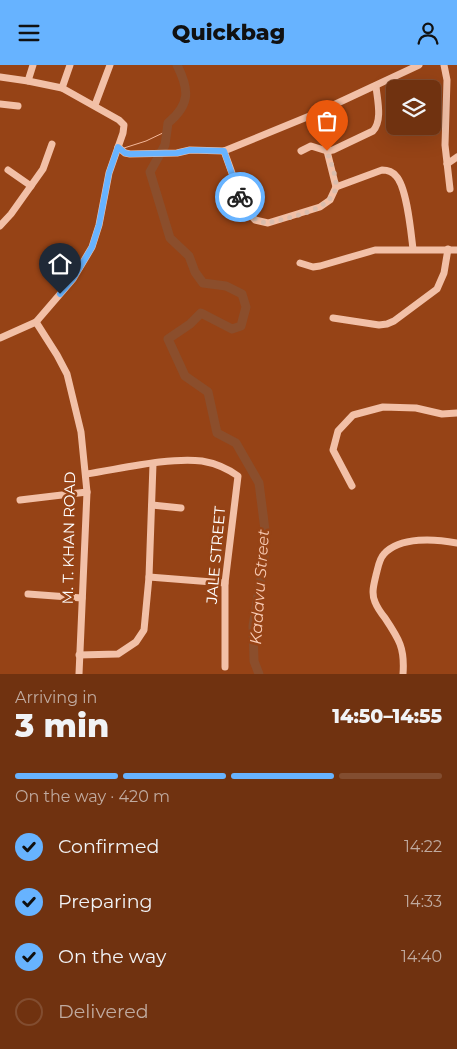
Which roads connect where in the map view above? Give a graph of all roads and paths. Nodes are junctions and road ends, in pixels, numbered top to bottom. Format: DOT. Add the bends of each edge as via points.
graph roads {
  1 [pos="33,65"];
  2 [pos="70,65"];
  3 [pos="110,65"];
  4 [pos="419,65"];
  5 [pos="444,65"];
  6 [pos="0,77"];
  7 [pos="28,81"];
  8 [pos="376,86"];
  9 [pos="62,88"];
  10 [pos="0,104"];
  11 [pos="96,105"];
  12 [pos="18,106"];
  13 [pos="52,144"];
  14 [pos="118,147"];
  15 [pos="224,151"];
  16 [pos="301,151"];
  17 [pos="327,151"];
  18 [pos="457,157"];
  19 [pos="447,164"];
  20 [pos="8,170"];
  21 [pos="31,186"];
  22 [pos="336,187"];
  23 [pos="450,189"];
  24 [pos="0,226"];
  25 [pos="413,249"];
  26 [pos="448,249"];
  27 [pos="457,250"];
  28 [pos="300,263"];
  29 [pos="333,318"];
  30 [pos="36,322"];
  31 [pos="0,338"];
  32 [pos="457,413"];
  33 [pos="154,464"];
  34 [pos="86,473"];
  35 [pos="352,486"];
  36 [pos="87,492"];
  37 [pos="20,500"];
  38 [pos="152,505"];
  39 [pos="181,508"];
  40 [pos="457,543"];
  41 [pos="149,577"];
  42 [pos="225,583"];
  43 [pos="28,593"];
  44 [pos="82,598"];
  45 [pos="79,655"];
  46 [pos="226,667"];
  47 [pos="79,674"];
  48 [pos="403,674"];
  1 -- 7 [label="street"];
  2 -- 9 [label="street"];
  3 -- 11 [label="street"];
  4 -- 8 [label="street"];
  5 -- 19 [label="street"];
  6 -- 7 [label="street"];
  7 -- 9 [label="street"];
  8 -- 15 [label="street"];
  8 -- 17 [label="street" via="378,119 373,131"];
  9 -- 11 [label="street"];
  10 -- 12 [label="street"];
  11 -- 14 [label="street" via="124,125"];
  13 -- 21 [label="street" via="43,169"];
  14 -- 15 [label="street" via="125,153"];
  14 -- 30 [label="street" via="92,247 73,279"];
  15 -- 22 [label="street" via="242,201 250,216 261,222 268,223 320,207 330,200"];
  16 -- 17 [label="street" via="311,146"];
  17 -- 22 [label="street"];
  18 -- 19 [label="street"];
  19 -- 23 [label="street"];
  20 -- 21 [label="street"];
  21 -- 24 [label="street"];
  22 -- 25 [label="street" via="382,170 394,174 399,179 410,216"];
  25 -- 26 [label="street"];
  25 -- 28 [label="street" via="375,249 313,267"];
  26 -- 27 [label="street"];
  26 -- 29 [label="street" via="444,273 437,289 394,321 379,325"];
  30 -- 31 [label="street"];
  30 -- 34 [label="street, M. T. KHAN ROAD" via="67,374 81,432"];
  32 -- 35 [label="street" via="383,407 353,415 338,431 333,450"];
  33 -- 34 [label="street"];
  33 -- 38 [label="street"];
  33 -- 42 [label="street, JALE STREET" via="177,460 204,461 238,476"];
  34 -- 36 [label="street, M. T. KHAN ROAD"];
  36 -- 37 [label="street"];
  36 -- 44 [label="street, M. T. KHAN ROAD"];
  38 -- 39 [label="street"];
  38 -- 41 [label="street"];
  40 -- 48 [label="street" via="421,539 396,546 383,555 378,566 374,601 399,638 404,656"];
  41 -- 42 [label="street"];
  41 -- 45 [label="street" via="144,630 136,642 118,654"];
  42 -- 46 [label="street, JALE STREET"];
  43 -- 44 [label="street"];
  44 -- 45 [label="street, M. T. KHAN ROAD"];
  45 -- 47 [label="street, M. T. KHAN ROAD"];
}
